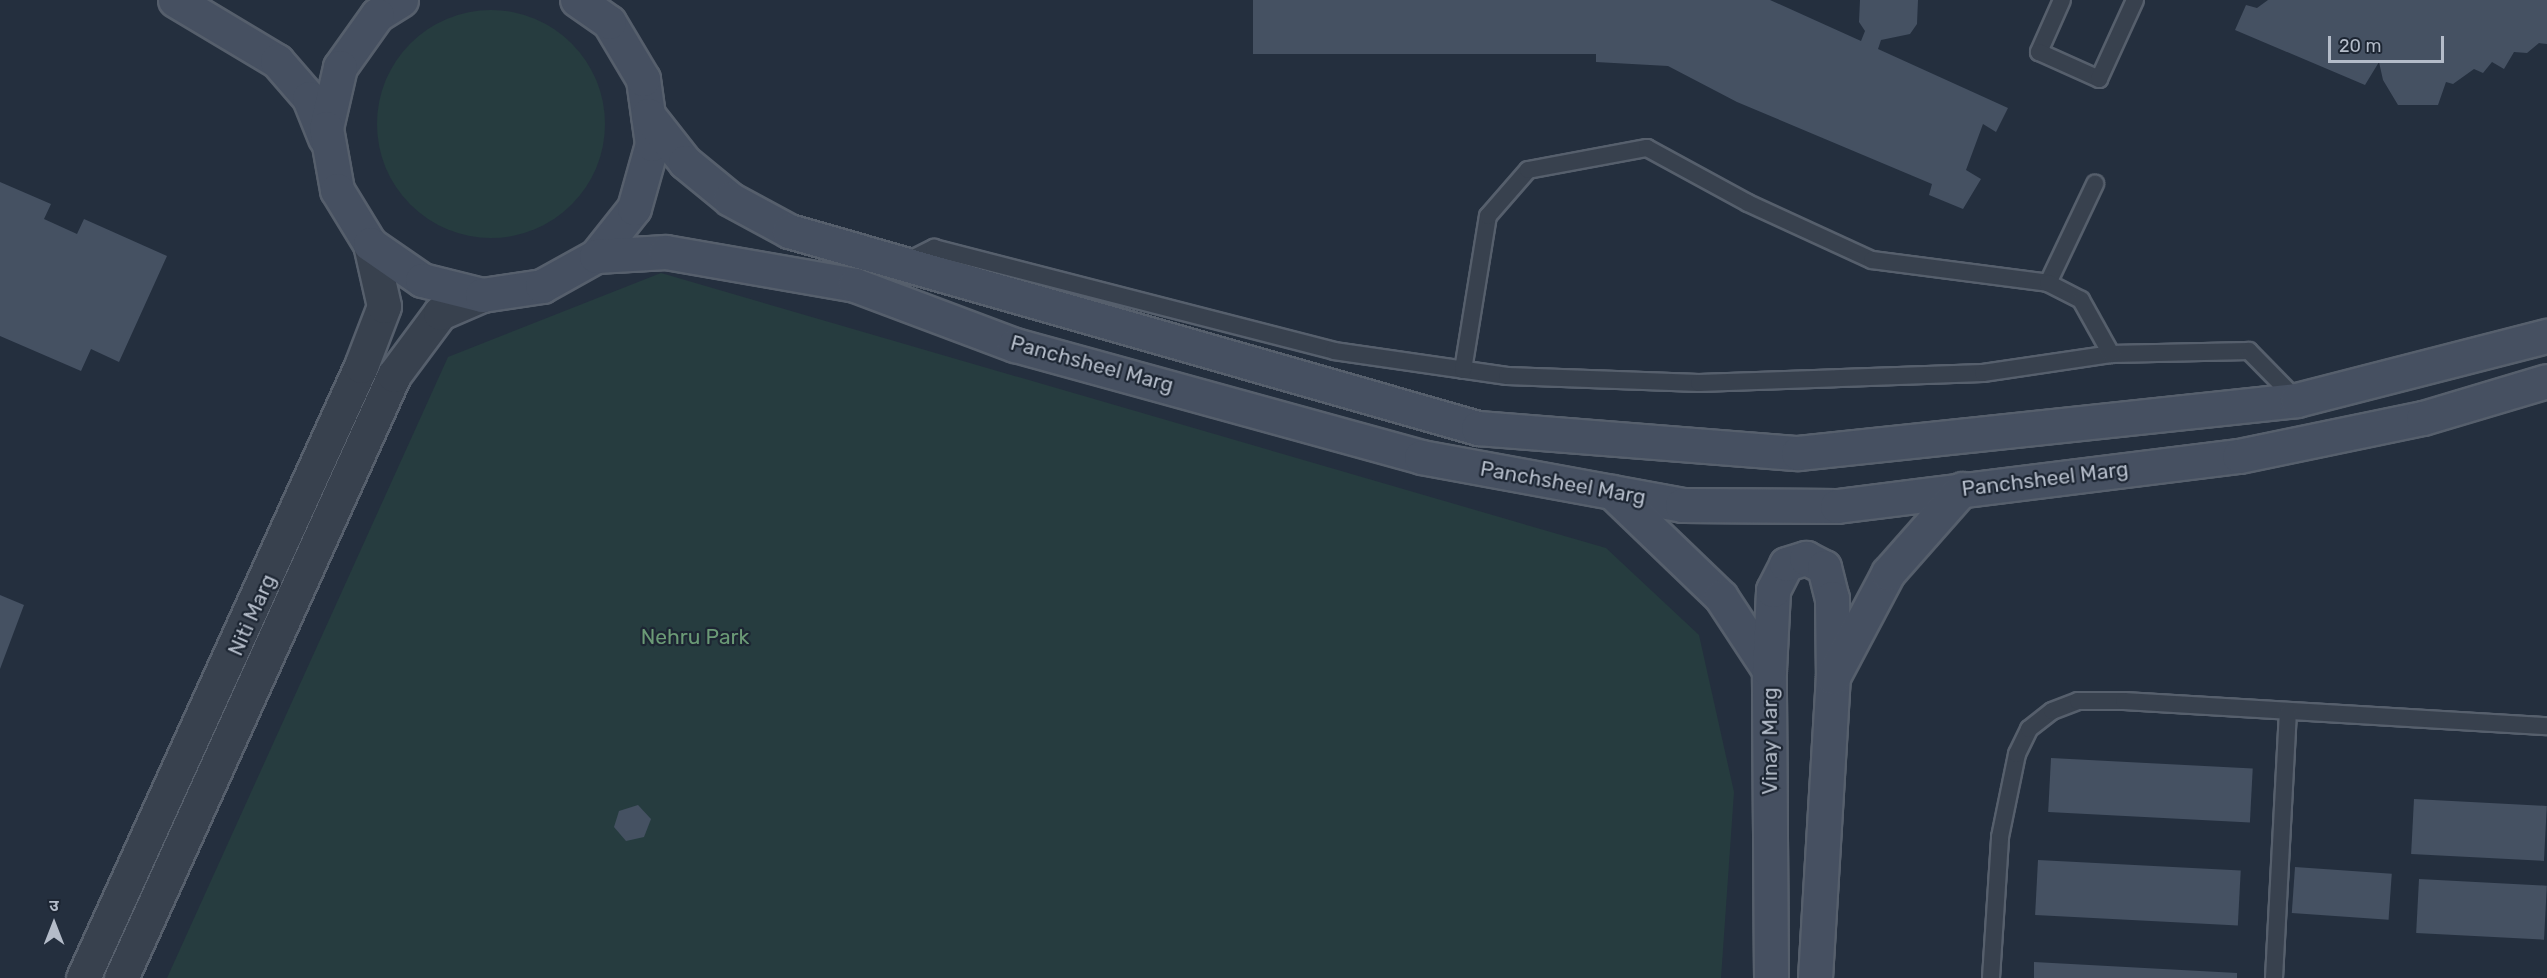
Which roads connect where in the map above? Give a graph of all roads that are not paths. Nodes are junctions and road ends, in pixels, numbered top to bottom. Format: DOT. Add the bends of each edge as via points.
graph roads {
  1 [pos="175,0"];
  2 [pos="401,0"];
  3 [pos="577,0"];
  4 [pos="2062,0"];
  5 [pos="2134,0"];
  6 [pos="615,16"];
  7 [pos="648,115"];
  8 [pos="330,151"];
  9 [pos="2095,184"];
  10 [pos="370,244"];
  11 [pos="596,256"];
  12 [pos="901,265"];
  13 [pos="2048,283"];
  14 [pos="482,295"];
  15 [pos="2547,336"];
  16 [pos="2111,354"];
  17 [pos="1462,370"];
  18 [pos="2547,381"];
  19 [pos="2297,400"];
  20 [pos="1962,489"];
  21 [pos="1612,492"];
  22 [pos="1769,670"];
  23 [pos="1833,677"];
  24 [pos="2288,712"];
  25 [pos="2547,726"];
  26 [pos="82,978"];
  27 [pos="121,978"];
  28 [pos="1771,978"];
  29 [pos="1815,978"];
  30 [pos="1991,978"];
  31 [pos="2274,978"];
  1 -- 8 [label="main road" via="277,61 309,98"];
  2 -- 8 [label="main road" via="377,15 340,67 326,128"];
  3 -- 6 [label="main road"];
  4 -- 5 [label="lane" via="2039,52 2098,79"];
  6 -- 7 [label="main road" via="643,79"];
  7 -- 11 [label="main road" via="652,144 634,208"];
  7 -- 12 [label="main road, Panchsheel Marg" via="684,162 730,199 789,231"];
  8 -- 10 [label="main road" via="337,190"];
  9 -- 13 [label="lane"];
  10 -- 14 [label="main road" via="422,280"];
  10 -- 26 [label="street, Niti Marg" via="384,306 361,366"];
  11 -- 14 [label="main road" via="542,286"];
  11 -- 21 [label="main road, Panchsheel Marg" via="666,252 855,285 1015,345 1421,457"];
  12 -- 17 [label="lane" via="933,248 1334,351"];
  12 -- 19 [label="main road, Panchsheel Marg" via="1478,428 1798,453"];
  13 -- 16 [label="lane" via="2080,300"];
  13 -- 17 [label="lane" via="1872,260 1748,203 1647,148 1528,170 1488,216"];
  14 -- 27 [label="street, Niti Marg" via="440,313 394,375"];
  15 -- 19 [label="main road, Panchsheel Marg"];
  16 -- 17 [label="lane" via="1983,373 1699,383"];
  16 -- 19 [label="lane" via="2249,351"];
  18 -- 20 [label="main road, Panchsheel Marg" via="2423,418 2239,456"];
  20 -- 21 [label="main road, Panchsheel Marg" via="1837,506 1682,505"];
  20 -- 23 [label="main road" via="1888,573"];
  21 -- 22 [label="main road, Vinay Marg" via="1720,597"];
  22 -- 23 [label="main road" via="1773,590 1786,564 1806,558 1824,567 1832,598"];
  22 -- 28 [label="main road, Vinay Marg"];
  23 -- 29 [label="main road"];
  24 -- 25 [label="lane"];
  24 -- 30 [label="lane" via="2078,701 2029,729 2017,754 2000,837"];
  24 -- 31 [label="lane"];
}
